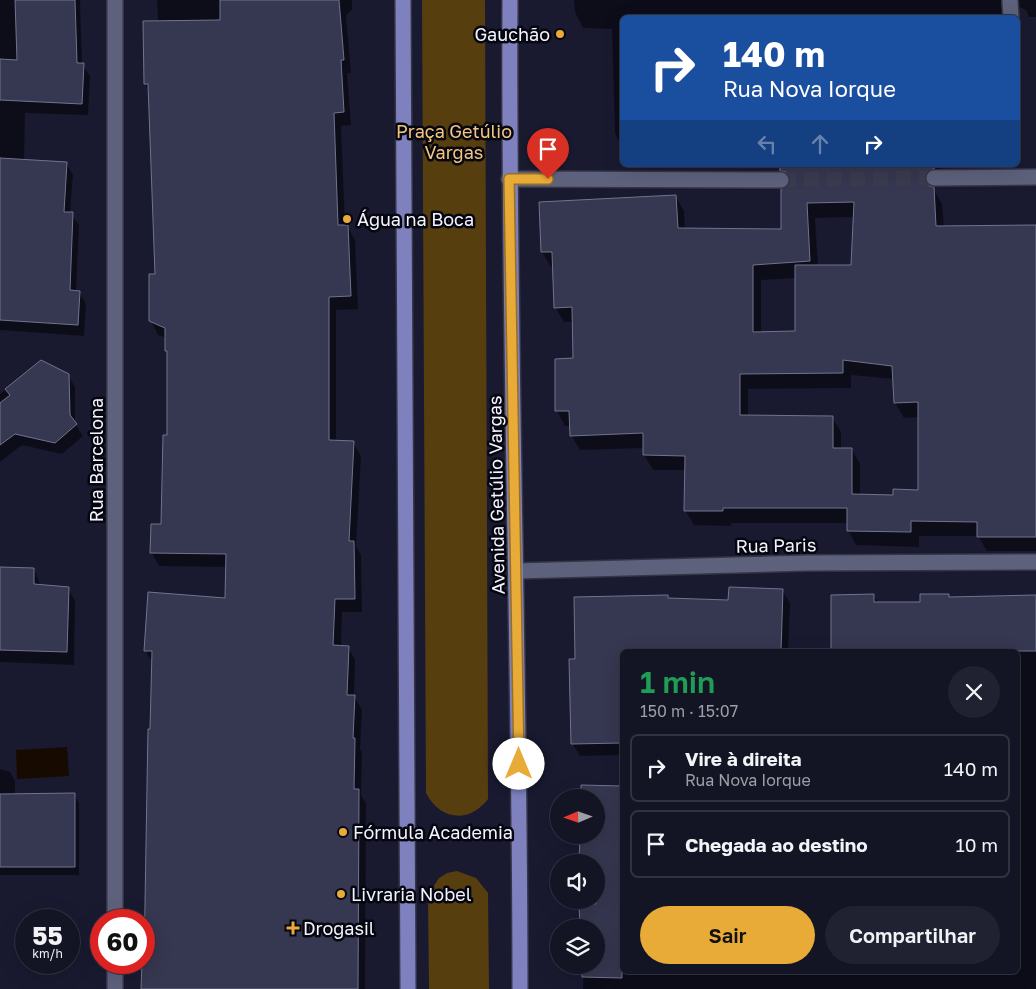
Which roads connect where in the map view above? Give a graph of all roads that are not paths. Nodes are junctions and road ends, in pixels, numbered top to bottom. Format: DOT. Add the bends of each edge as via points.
graph roads {
  1 [pos="115,0"];
  2 [pos="403,0"];
  3 [pos="510,0"];
  4 [pos="1010,2"];
  5 [pos="1011,15"];
  6 [pos="1014,171"];
  7 [pos="934,178"];
  8 [pos="1036,178"];
  9 [pos="509,179"];
  10 [pos="781,180"];
  11 [pos="1036,562"];
  12 [pos="516,571"];
  13 [pos="115,909"];
  14 [pos="115,974"];
  15 [pos="115,989"];
  16 [pos="408,989"];
  17 [pos="520,989"];
  1 -- 13 [label="street, Rua Barcelona"];
  2 -- 16 [label="main road"];
  3 -- 9 [label="main road, Avenida Getúlio Vargas"];
  4 -- 5 [label="street"];
  6 -- 7 [label="street"];
  6 -- 8 [label="street"];
  9 -- 10 [label="street"];
  9 -- 12 [label="main road, Avenida Getúlio Vargas"];
  11 -- 12 [label="street, Rua Paris" via="807,563"];
  12 -- 17 [label="main road, Avenida Getúlio Vargas"];
  14 -- 15 [label="street"];
}
